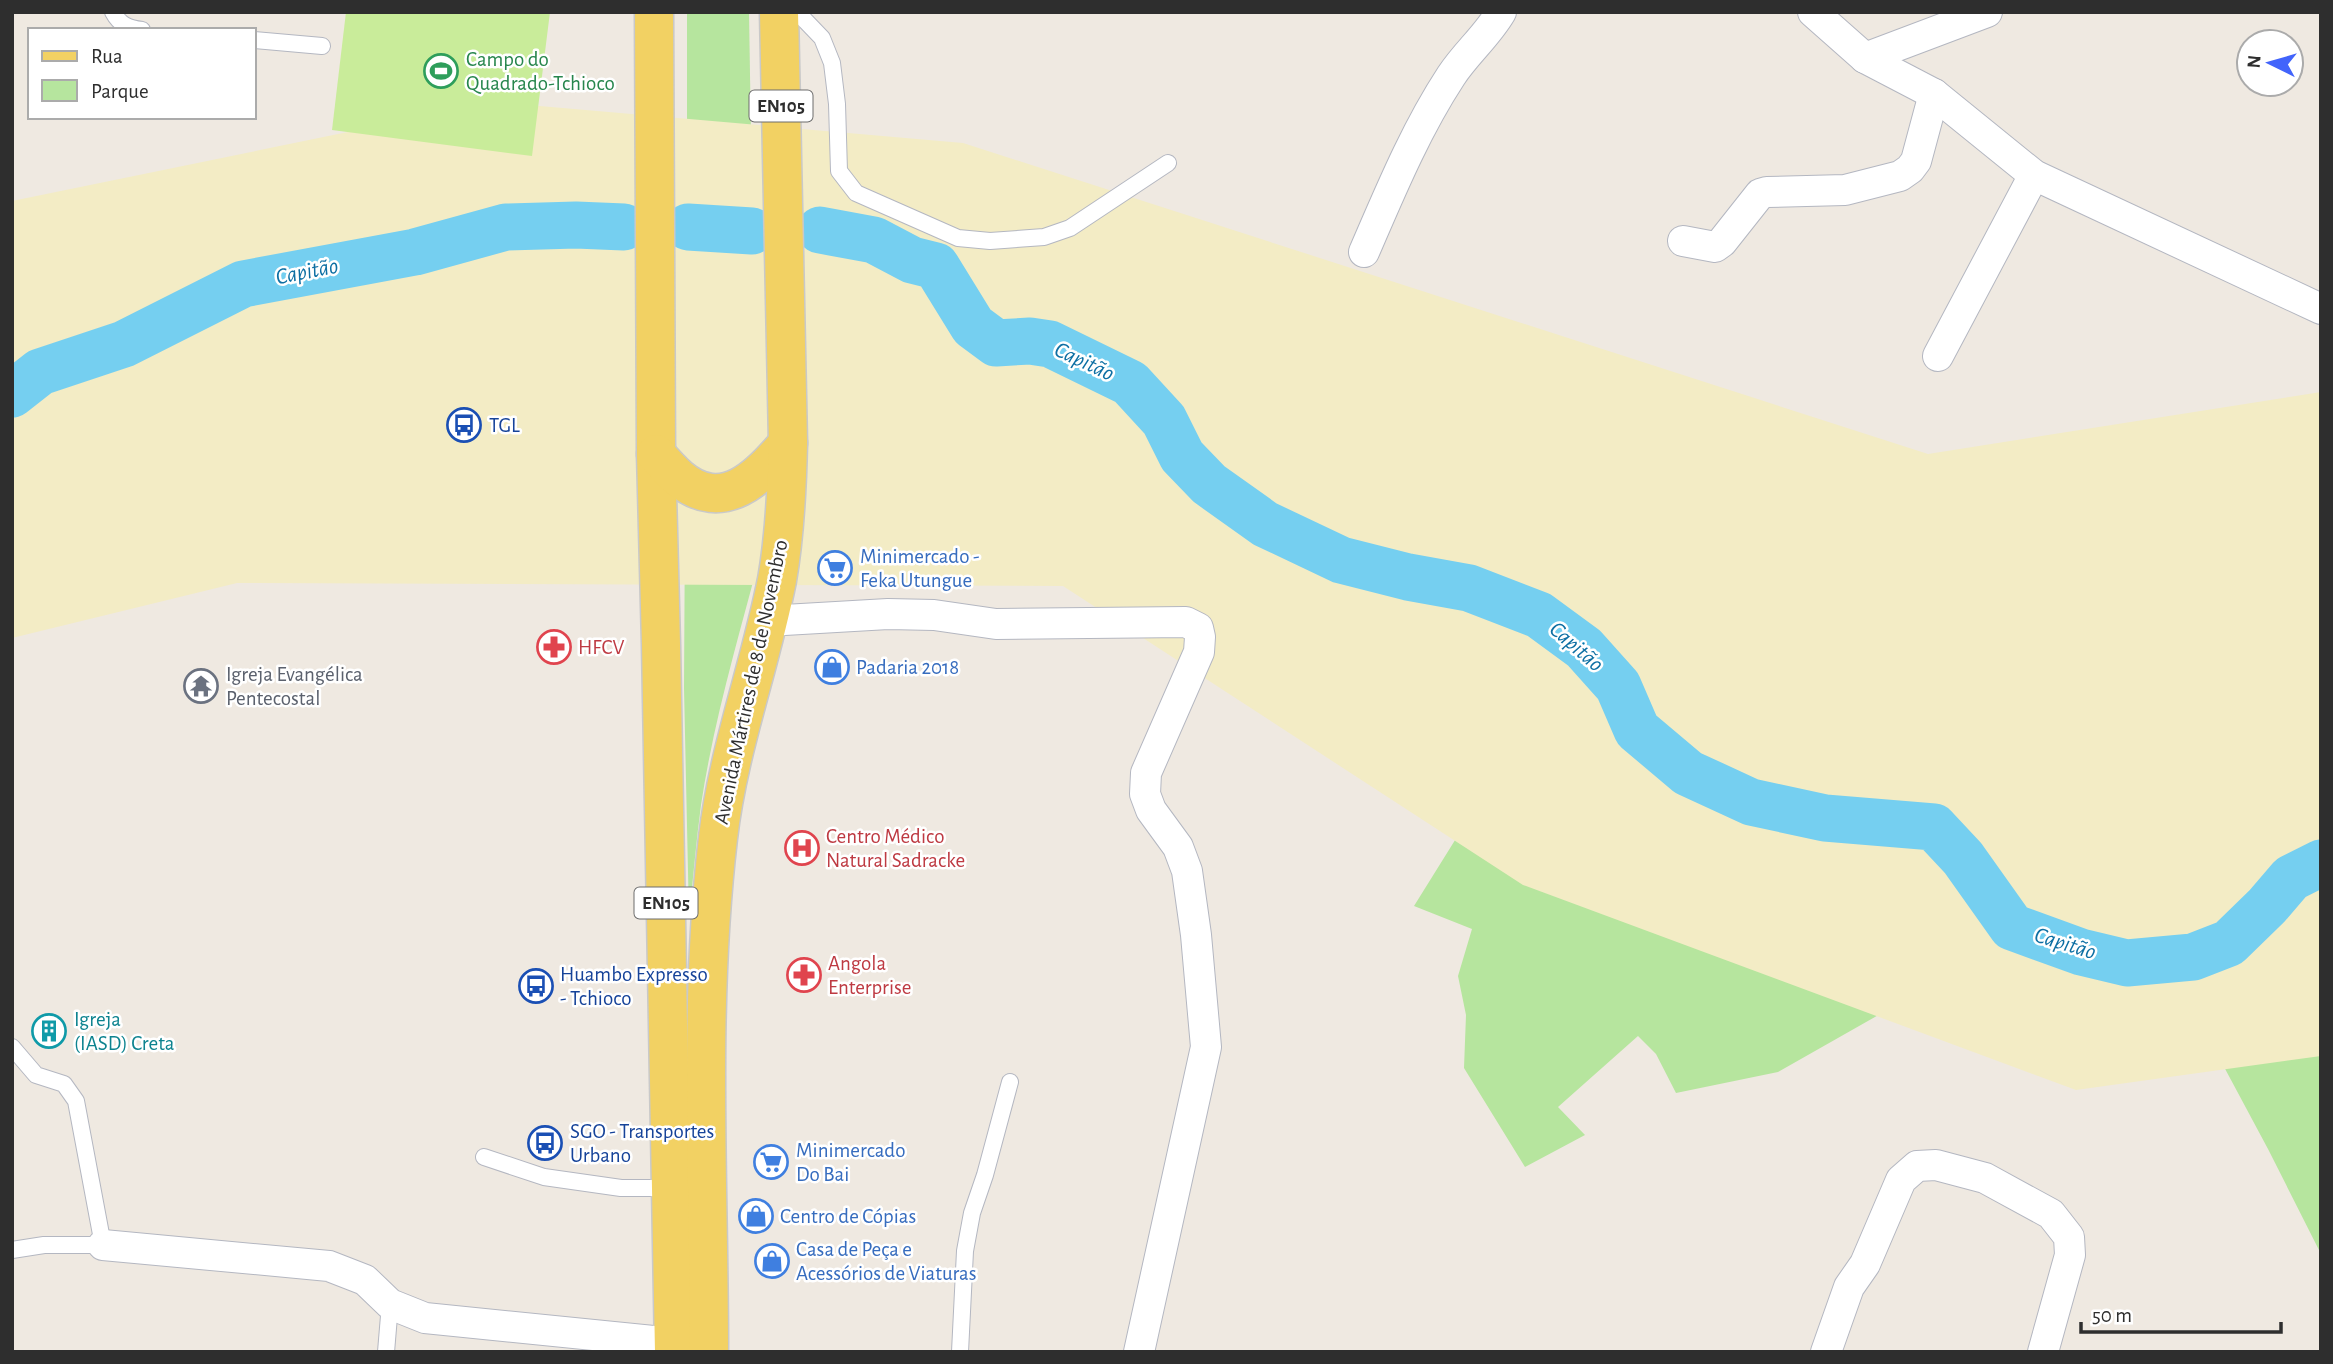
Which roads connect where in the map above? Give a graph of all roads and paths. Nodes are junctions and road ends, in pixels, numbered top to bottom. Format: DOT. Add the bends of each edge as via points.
graph roads {
  1 [pos="113,12"];
  2 [pos="654,12"];
  3 [pos="779,12"];
  4 [pos="797,12"];
  5 [pos="1501,12"];
  6 [pos="1813,12"];
  7 [pos="1987,12"];
  8 [pos="129,28"];
  9 [pos="256,40"];
  10 [pos="322,46"];
  11 [pos="1865,58"];
  12 [pos="1934,94"];
  13 [pos="1168,163"];
  14 [pos="2034,175"];
  15 [pos="1683,241"];
  16 [pos="1364,251"];
  17 [pos="2321,309"];
  18 [pos="1938,356"];
  19 [pos="788,443"];
  20 [pos="656,454"];
  21 [pos="768,621"];
  22 [pos="12,1047"];
  23 [pos="1010,1082"];
  24 [pos="484,1157"];
  25 [pos="671,1188"];
  26 [pos="103,1245"];
  27 [pos="12,1250"];
  28 [pos="390,1304"];
  29 [pos="685,1349"];
  30 [pos="386,1352"];
  31 [pos="960,1352"];
  32 [pos="1139,1352"];
  33 [pos="1826,1352"];
  34 [pos="2043,1352"];
  1 -- 8 [label="lane" via="118,22"];
  2 -- 20 [label="main road, EN105"];
  3 -- 19 [label="main road, Avenida Mártires de 8 de Novembro / EN105"];
  4 -- 13 [label="lane" via="822,38 832,63 839,171 845,181 856,193 958,238 1044,237 1070,228"];
  5 -- 16 [label="street" via="1451,75 1401,165"];
  6 -- 11 [label="street"];
  7 -- 11 [label="street"];
  9 -- 10 [label="lane"];
  11 -- 12 [label="street"];
  12 -- 14 [label="street"];
  12 -- 15 [label="street" via="1916,161 1900,176 1840,191 1760,194 1715,247"];
  14 -- 17 [label="street"];
  14 -- 18 [label="street"];
  19 -- 20 [label="main road" via="751,482 723,493 701,491 680,479"];
  19 -- 21 [label="main road, Avenida Mártires de 8 de Novembro / EN105" via="783,537"];
  20 -- 25 [label="main road, EN105"];
  21 -- 29 [label="main road, Avenida Mártires de 8 de Novembro / EN105" via="718,835"];
  21 -- 32 [label="street" via="888,614 996,624 1186,622 1198,628 1199,652 1146,773 1145,794 1178,847 1187,871 1206,1047"];
  22 -- 26 [label="lane" via="36,1075 64,1084 76,1101"];
  23 -- 31 [label="lane" via="967,1238"];
  24 -- 25 [label="lane" via="544,1177 621,1188"];
  25 -- 29 [label="main road, EN105"];
  26 -- 27 [label="lane"];
  26 -- 28 [label="street" via="329,1266 366,1280"];
  28 -- 29 [label="street" via="425,1318"];
  28 -- 30 [label="lane"];
  33 -- 34 [label="street" via="1849,1287 1865,1264 1901,1180 1917,1166 1936,1165 1985,1178 2051,1214 2069,1237 2070,1255"];
}
